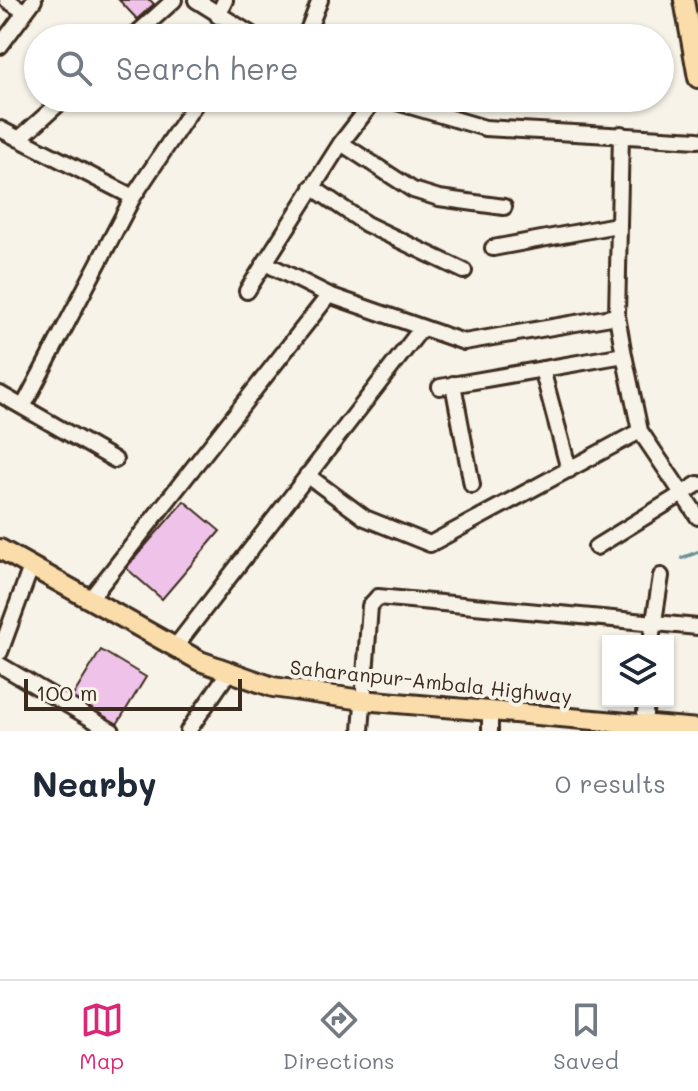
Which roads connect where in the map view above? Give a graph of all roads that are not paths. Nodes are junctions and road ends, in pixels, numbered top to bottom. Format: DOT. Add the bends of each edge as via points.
graph roads {
  1 [pos="7,0"];
  2 [pos="174,0"];
  3 [pos="196,0"];
  4 [pos="225,0"];
  5 [pos="320,0"];
  6 [pos="684,0"];
  7 [pos="30,6"];
  8 [pos="218,16"];
  9 [pos="147,24"];
  10 [pos="230,24"];
  11 [pos="311,24"];
  12 [pos="0,46"];
  13 [pos="698,78"];
  14 [pos="49,112"];
  15 [pos="190,112"];
  16 [pos="365,112"];
  17 [pos="431,112"];
  18 [pos="0,129"];
  19 [pos="621,134"];
  20 [pos="19,139"];
  21 [pos="698,140"];
  22 [pos="341,143"];
  23 [pos="312,187"];
  24 [pos="133,197"];
  25 [pos="504,207"];
  26 [pos="617,225"];
  27 [pos="493,248"];
  28 [pos="265,263"];
  29 [pos="464,271"];
  30 [pos="247,291"];
  31 [pos="329,295"];
  32 [pos="617,316"];
  33 [pos="421,329"];
  34 [pos="624,355"];
  35 [pos="542,369"];
  36 [pos="0,394"];
  37 [pos="23,407"];
  38 [pos="640,431"];
  39 [pos="115,460"];
  40 [pos="569,470"];
  41 [pos="307,475"];
  42 [pos="698,484"];
  43 [pos="472,485"];
  44 [pos="681,494"];
  45 [pos="698,517"];
  46 [pos="596,547"];
  47 [pos="0,549"];
  48 [pos="31,567"];
  49 [pos="661,576"];
  50 [pos="90,599"];
  51 [pos="653,623"];
  52 [pos="698,627"];
  53 [pos="652,635"];
  54 [pos="175,647"];
  55 [pos="0,652"];
  56 [pos="0,665"];
  57 [pos="228,673"];
  58 [pos="362,700"];
  59 [pos="646,707"];
  60 [pos="490,711"];
  61 [pos="644,726"];
  62 [pos="620,728"];
  63 [pos="698,729"];
  64 [pos="112,731"];
  65 [pos="188,731"];
  66 [pos="361,731"];
  67 [pos="490,731"];
  1 -- 7 [label="street"];
  2 -- 9 [label="street"];
  3 -- 8 [label="street"];
  4 -- 8 [label="street"];
  5 -- 11 [label="street"];
  6 -- 13 [label="main road"];
  7 -- 12 [label="street"];
  8 -- 10 [label="street"];
  14 -- 20 [label="street"];
  15 -- 24 [label="street"];
  16 -- 22 [label="street"];
  17 -- 19 [label="street" via="485,128"];
  18 -- 20 [label="street"];
  19 -- 21 [label="street"];
  19 -- 26 [label="street"];
  20 -- 24 [label="street"];
  22 -- 23 [label="street"];
  22 -- 25 [label="street" via="413,190"];
  23 -- 28 [label="street"];
  23 -- 29 [label="street" via="366,224"];
  24 -- 37 [label="street"];
  26 -- 27 [label="street"];
  26 -- 32 [label="street"];
  28 -- 30 [label="street"];
  28 -- 31 [label="street"];
  31 -- 33 [label="street"];
  31 -- 50 [label="street"];
  32 -- 33 [label="street" via="464,342"];
  32 -- 34 [label="street"];
  33 -- 41 [label="street"];
  34 -- 35 [label="street"];
  34 -- 38 [label="street"];
  35 -- 40 [label="street"];
  35 -- 43 [label="street" via="446,386"];
  36 -- 37 [label="street"];
  37 -- 39 [label="street"];
  38 -- 40 [label="street"];
  38 -- 44 [label="street"];
  40 -- 41 [label="street" via="430,544 365,518"];
  41 -- 54 [label="street"];
  42 -- 44 [label="street"];
  44 -- 45 [label="street"];
  44 -- 46 [label="street"];
  47 -- 48 [label="main road, Saharanpur-Ambala Highway"];
  48 -- 50 [label="main road, Saharanpur-Ambala Highway"];
  48 -- 55 [label="street"];
  49 -- 51 [label="street"];
  50 -- 54 [label="main road, Saharanpur-Ambala Highway"];
  51 -- 52 [label="street"];
  51 -- 53 [label="street"];
  51 -- 58 [label="street" via="378,597 370,606"];
  54 -- 57 [label="main road, Saharanpur-Ambala Highway"];
  56 -- 64 [label="street"];
  57 -- 58 [label="main road, Saharanpur-Ambala Highway" via="273,687"];
  57 -- 65 [label="street"];
  58 -- 60 [label="main road, Saharanpur-Ambala Highway"];
  58 -- 66 [label="street"];
  59 -- 61 [label="street"];
  60 -- 62 [label="main road, Saharanpur-Ambala Highway"];
  60 -- 67 [label="street"];
  61 -- 62 [label="main road, Saharanpur-Ambala Highway"];
  61 -- 63 [label="main road, Saharanpur-Ambala Highway"];
}
